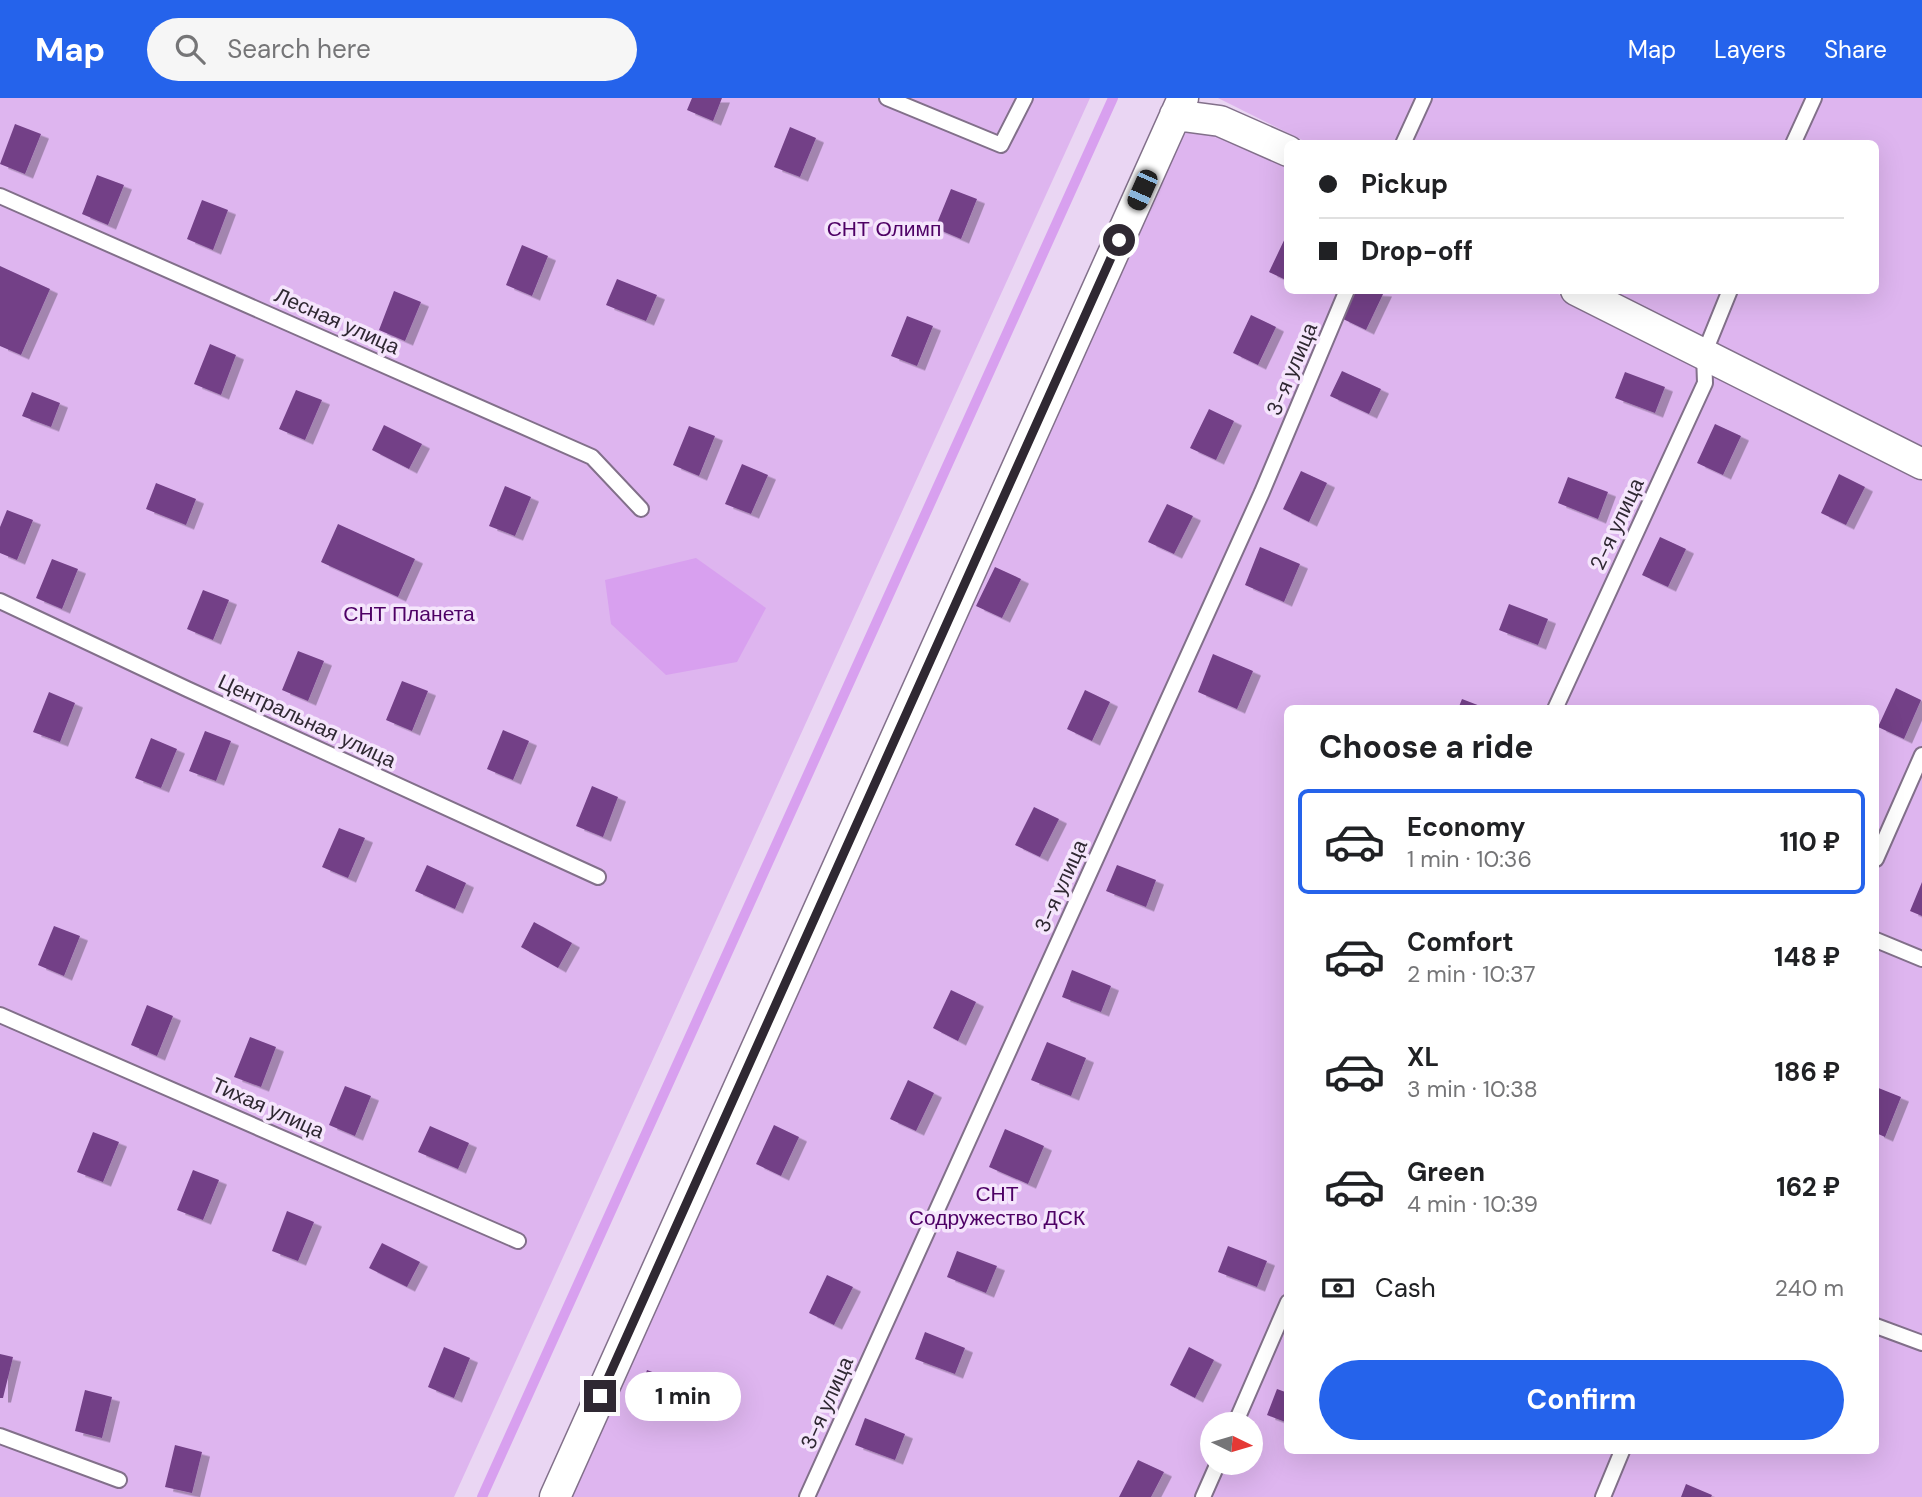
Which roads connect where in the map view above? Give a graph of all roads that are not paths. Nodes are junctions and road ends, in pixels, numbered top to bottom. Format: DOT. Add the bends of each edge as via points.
graph roads {
  1 [pos="887,98"];
  2 [pos="1025,98"];
  3 [pos="1424,98"];
  4 [pos="1814,98"];
  5 [pos="1179,106"];
  6 [pos="1405,140"];
  7 [pos="1795,140"];
  8 [pos="1284,149"];
  9 [pos="0,196"];
  10 [pos="1346,294"];
  11 [pos="1584,294"];
  12 [pos="1728,294"];
  13 [pos="1704,354"];
  14 [pos="1922,464"];
  15 [pos="641,509"];
  16 [pos="0,601"];
  17 [pos="1557,705"];
  18 [pos="1922,755"];
  19 [pos="1879,852"];
  20 [pos="598,877"];
  21 [pos="1879,941"];
  22 [pos="1922,959"];
  23 [pos="0,1015"];
  24 [pos="519,1241"];
  25 [pos="1284,1312"];
  26 [pos="1879,1327"];
  27 [pos="1922,1343"];
  28 [pos="1239,1412"];
  29 [pos="0,1436"];
  30 [pos="1621,1454"];
  31 [pos="1213,1475"];
  32 [pos="119,1480"];
  33 [pos="555,1497"];
  34 [pos="807,1497"];
  35 [pos="1203,1497"];
  36 [pos="1603,1497"];
  1 -- 2 [label="lane" via="1001,145"];
  3 -- 6 [label="lane"];
  4 -- 7 [label="lane"];
  5 -- 8 [label="street"];
  5 -- 33 [label="street"];
  9 -- 15 [label="lane, Лесная улица" via="592,457"];
  10 -- 34 [label="lane, 3-я улица" via="1257,505"];
  11 -- 13 [label="street"];
  12 -- 13 [label="lane, 2-я улица"];
  13 -- 14 [label="street"];
  13 -- 17 [label="lane, 2-я улица" via="1705,383"];
  16 -- 20 [label="lane, Центральная улица"];
  18 -- 19 [label="lane"];
  21 -- 22 [label="lane"];
  23 -- 24 [label="lane, Тихая улица"];
  25 -- 28 [label="lane"];
  26 -- 27 [label="lane"];
  29 -- 32 [label="lane"];
  30 -- 36 [label="lane"];
  31 -- 35 [label="lane"];
}
